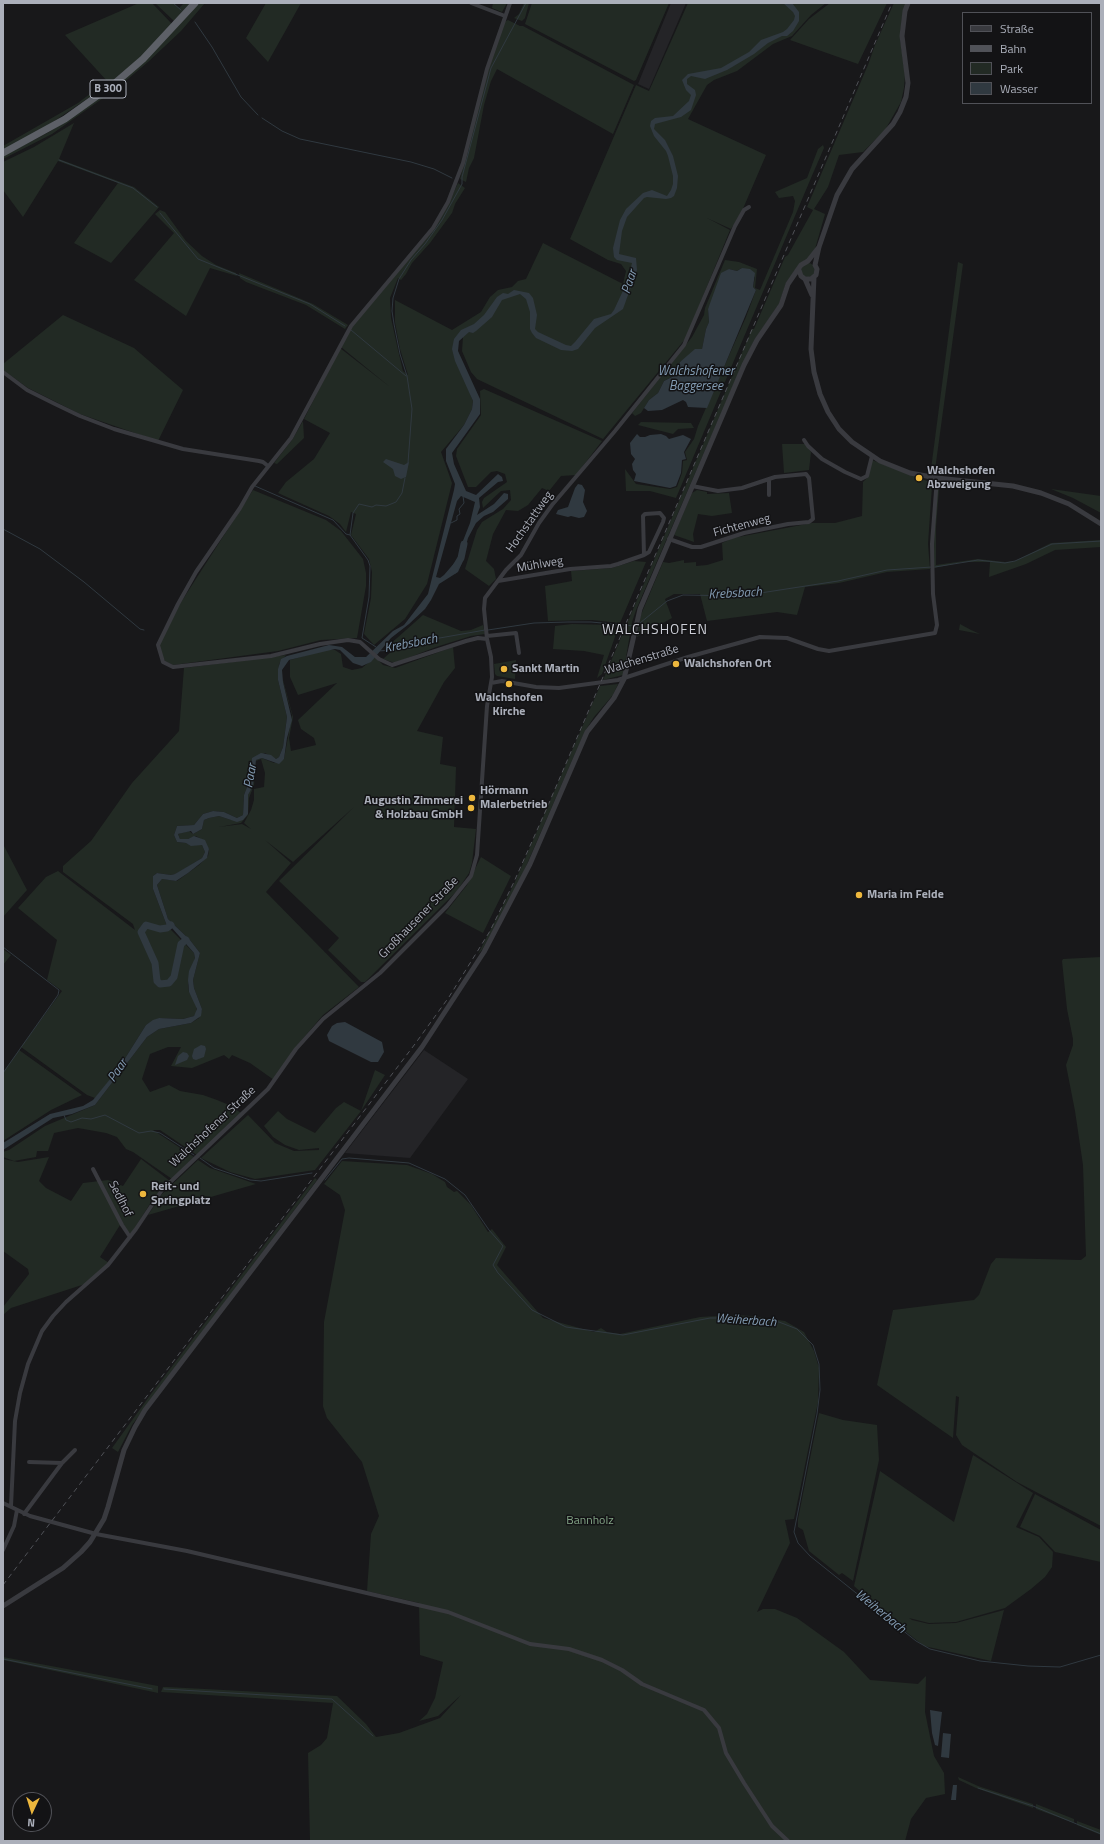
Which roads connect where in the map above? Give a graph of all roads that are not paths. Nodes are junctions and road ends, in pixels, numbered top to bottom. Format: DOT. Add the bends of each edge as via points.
graph roads {
  1 [pos="195,3"];
  2 [pos="471,3"];
  3 [pos="510,3"];
  4 [pos="908,3"];
  5 [pos="505,16"];
  6 [pos="3,153"];
  7 [pos="749,207"];
  8 [pos="819,247"];
  9 [pos="808,261"];
  10 [pos="815,265"];
  11 [pos="799,270"];
  12 [pos="814,277"];
  13 [pos="804,278"];
  14 [pos="790,282"];
  15 [pos="813,298"];
  16 [pos="3,372"];
  17 [pos="804,440"];
  18 [pos="872,456"];
  19 [pos="268,466"];
  20 [pos="937,478"];
  21 [pos="769,480"];
  22 [pos="692,486"];
  23 [pos="769,495"];
  24 [pos="1101,524"];
  25 [pos="669,539"];
  26 [pos="644,555"];
  27 [pos="498,581"];
  28 [pos="487,636"];
  29 [pos="519,653"];
  30 [pos="492,677"];
  31 [pos="624,678"];
  32 [pos="502,681"];
  33 [pos="491,683"];
  34 [pos="275,1080"];
  35 [pos="94,1170"];
  36 [pos="130,1237"];
  37 [pos="75,1450"];
  38 [pos="29,1462"];
  39 [pos="62,1463"];
  40 [pos="12,1497"];
  41 [pos="3,1503"];
  42 [pos="11,1506"];
  43 [pos="17,1510"];
  44 [pos="24,1514"];
  45 [pos="96,1534"];
  46 [pos="3,1550"];
  47 [pos="3,1606"];
  48 [pos="788,1841"];
  1 -- 6 [label="highway, B 300" via="144,59 114,84 59,123"];
  2 -- 5 [label="street"];
  3 -- 5 [label="street"];
  4 -- 8 [label="street" via="902,29 908,76 906,97 892,124 858,161 842,186"];
  5 -- 19 [label="street" via="487,68 463,163 448,202 433,228 351,326 291,438"];
  7 -- 27 [label="street, Hochstattweg" via="744,210 735,226 684,345 552,505 521,555"];
  8 -- 9 [label="street"];
  8 -- 10 [label="street"];
  9 -- 10 [label="street"];
  9 -- 11 [label="street" via="801,265"];
  10 -- 12 [label="street" via="817,272"];
  11 -- 13 [label="street"];
  11 -- 14 [label="street"];
  12 -- 13 [label="street"];
  12 -- 15 [label="street"];
  13 -- 14 [label="street"];
  13 -- 15 [label="street"];
  14 -- 22 [label="street" via="781,305 757,340 744,365"];
  15 -- 18 [label="street" via="811,349 820,394 839,429"];
  16 -- 19 [label="street" via="27,390 80,416 114,429 201,452 259,461"];
  17 -- 18 [label="street" via="822,460 862,479 867,476"];
  18 -- 20 [label="street" via="899,469"];
  19 -- 28 [label="street" via="178,604 158,645 162,662 173,667 182,667 271,656 341,640 360,642 379,659 389,664 397,664"];
  20 -- 24 [label="street" via="997,483 1028,489 1069,504"];
  20 -- 31 [label="street, Walchenstraße" via="932,544 937,631 933,634 829,651 787,638 760,637"];
  21 -- 22 [label="street" via="742,488 718,491"];
  21 -- 23 [label="street"];
  21 -- 25 [label="street, Fichtenweg" via="803,473 808,475 813,519 809,522 752,531 701,548"];
  22 -- 25 [label="street"];
  25 -- 31 [label="street" via="636,621"];
  26 -- 26 [label="street" via="651,550 663,522 663,515 644,515"];
  26 -- 27 [label="street, Mühlweg" via="611,566 570,569"];
  27 -- 28 [label="street" via="485,598"];
  28 -- 29 [label="street" via="516,633"];
  28 -- 30 [label="street"];
  30 -- 32 [label="street, Walchenstraße"];
  30 -- 33 [label="street, Großhausener Straße"];
  31 -- 32 [label="street, Walchenstraße" via="559,688"];
  31 -- 45 [label="street" via="614,698 587,732 518,888 468,978 422,1047 145,1410 124,1450 108,1507"];
  32 -- 33 [label="street, Walchenstraße"];
  33 -- 34 [label="street, Großhausener Straße" via="487,706 477,855 471,876 447,906 380,973 323,1019 296,1049"];
  34 -- 36 [label="street, Walchshofener Straße" via="162,1190"];
  35 -- 36 [label="street, Sedlhof"];
  36 -- 40 [label="street, Walchshofener Straße" via="108,1265 66,1302 42,1331 28,1364 20,1393 15,1421"];
  37 -- 39 [label="street"];
  38 -- 39 [label="street"];
  39 -- 44 [label="street"];
  40 -- 41 [label="street"];
  40 -- 42 [label="street, Walchshofener Straße"];
  41 -- 42 [label="street"];
  42 -- 43 [label="street"];
  43 -- 44 [label="street"];
  43 -- 46 [label="street" via="14,1526"];
  44 -- 45 [label="street"];
  45 -- 47 [label="street" via="72,1560"];
  45 -- 48 [label="street" via="187,1551 448,1612 530,1644 569,1649 602,1660 642,1684 704,1710 719,1728 726,1753 744,1783 772,1826"];
}
